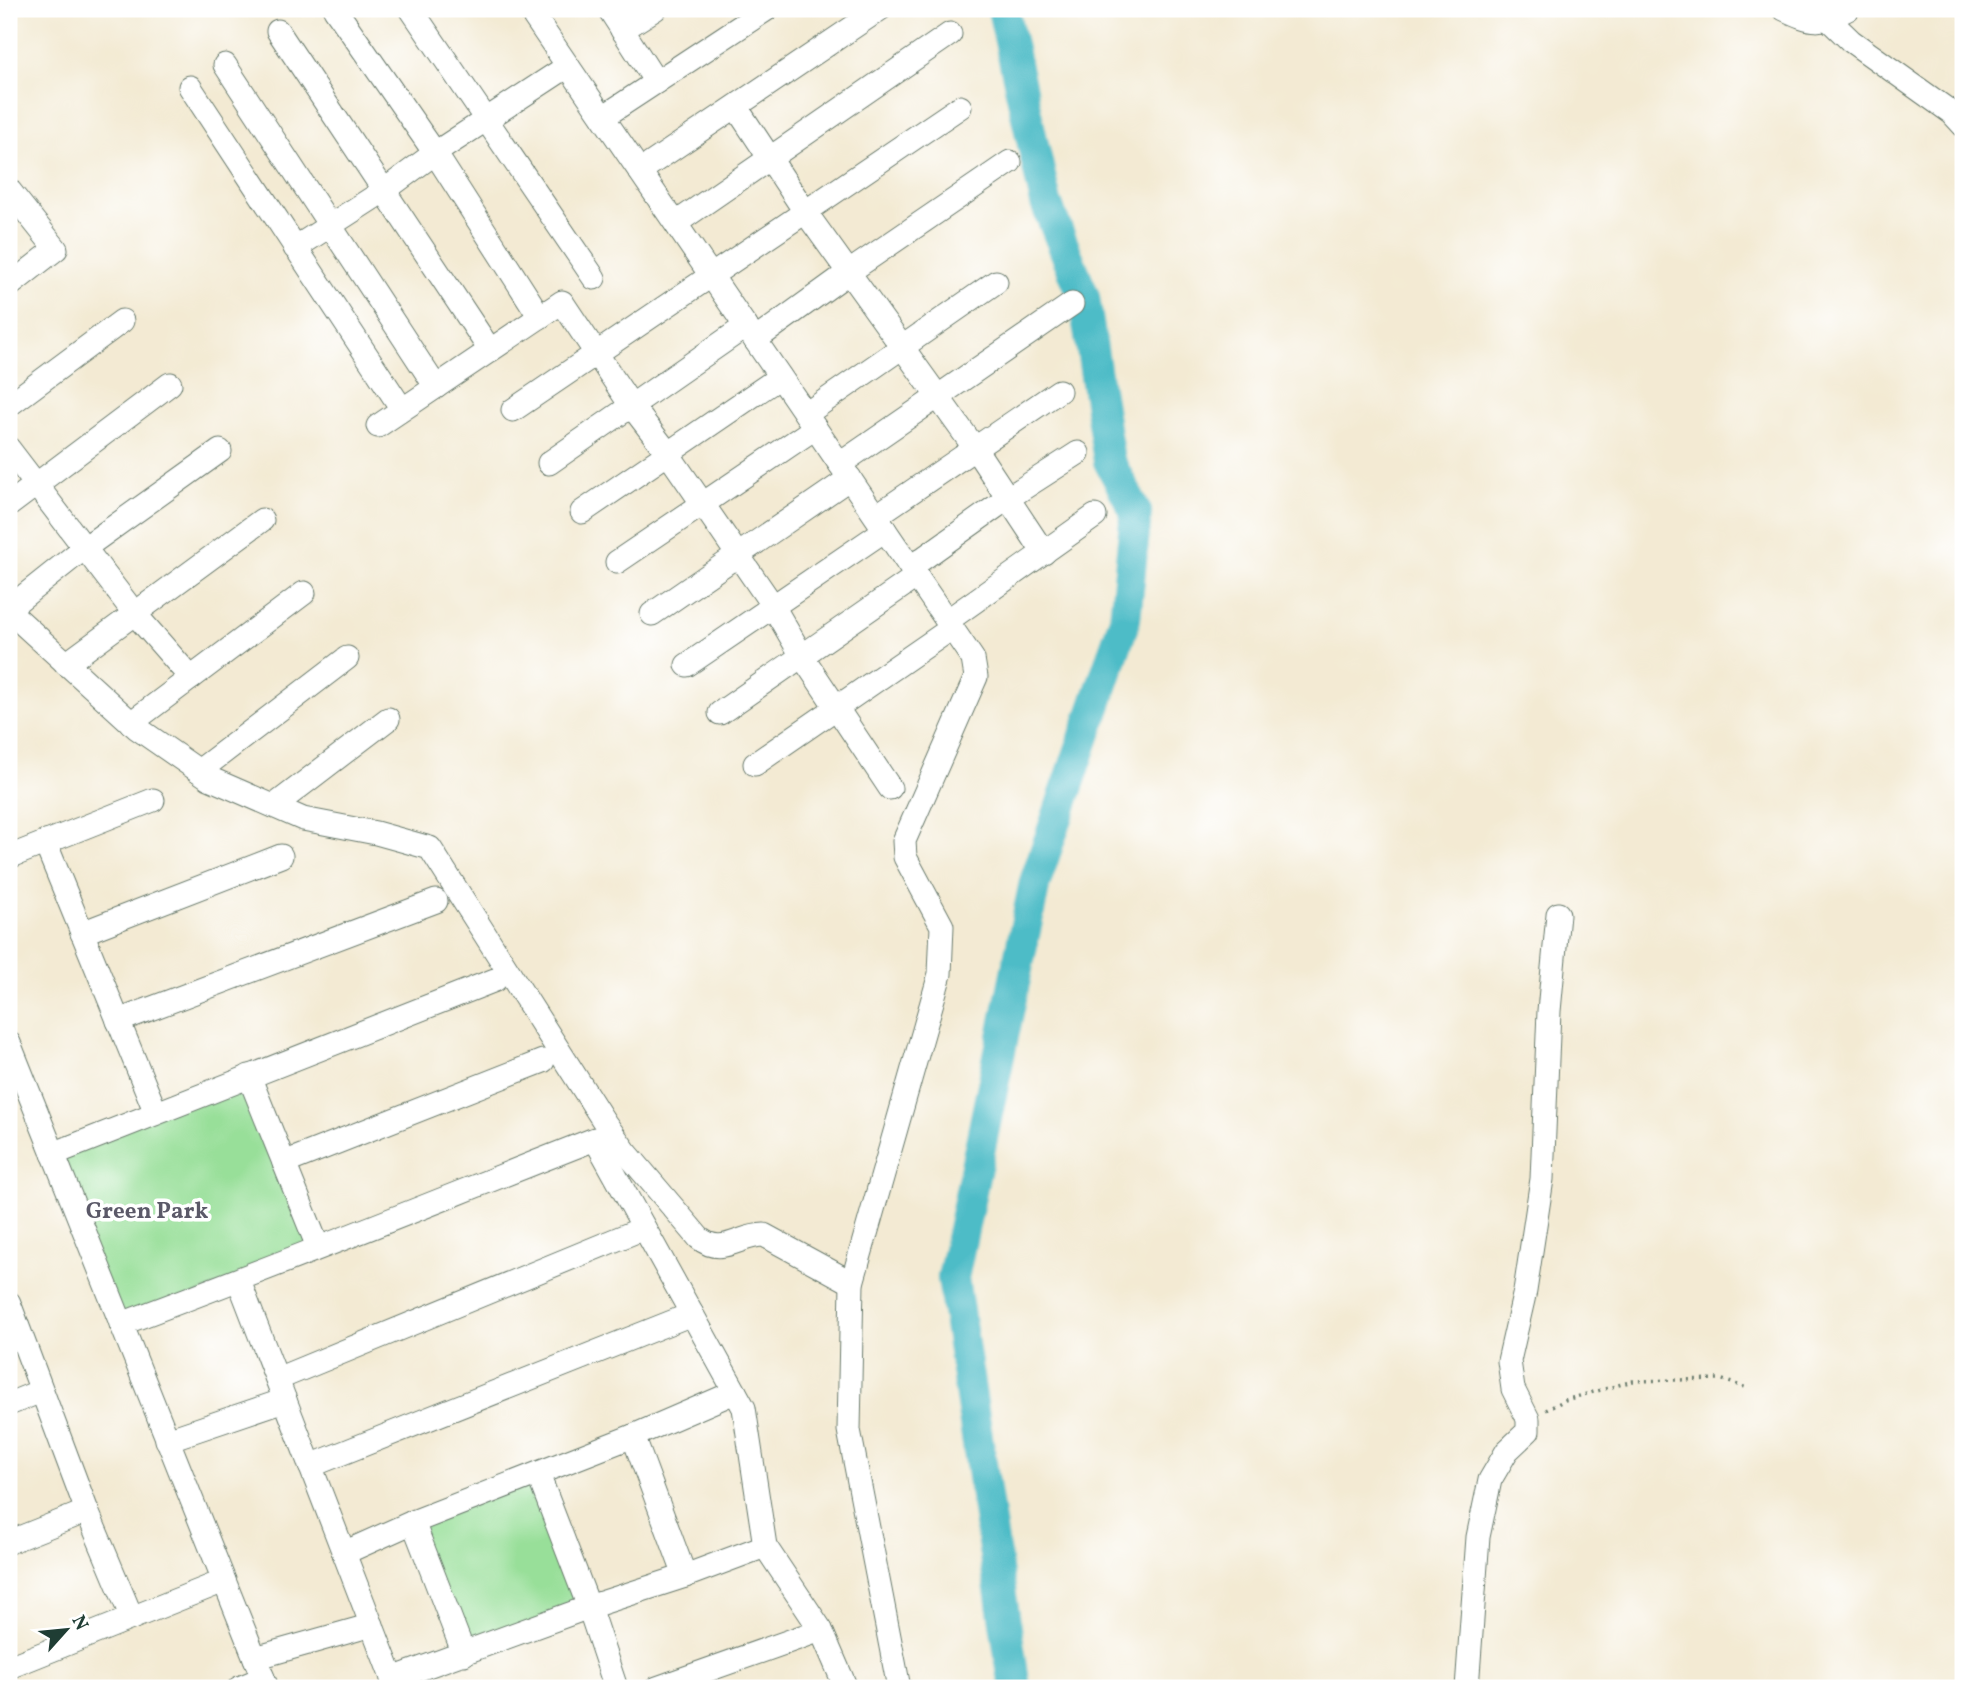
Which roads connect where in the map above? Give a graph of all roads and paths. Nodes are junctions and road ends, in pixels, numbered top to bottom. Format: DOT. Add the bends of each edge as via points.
graph roads {
  1 [pos="335,9"];
  2 [pos="411,9"];
  3 [pos="609,9"];
  4 [pos="655,9"];
  5 [pos="767,9"];
  6 [pos="880,9"];
  7 [pos="1784,9"];
  8 [pos="1848,9"];
  9 [pos="536,11"];
  10 [pos="1823,14"];
  11 [pos="622,30"];
  12 [pos="278,31"];
  13 [pos="950,34"];
  14 [pos="225,65"];
  15 [pos="568,65"];
  16 [pos="656,82"];
  17 [pos="190,88"];
  18 [pos="736,107"];
  19 [pos="960,107"];
  20 [pos="603,117"];
  21 [pos="486,120"];
  22 [pos="1963,125"];
  23 [pos="435,153"];
  24 [pos="768,158"];
  25 [pos="1010,162"];
  26 [pos="640,171"];
  27 [pos="9,190"];
  28 [pos="385,190"];
  29 [pos="806,213"];
  30 [pos="676,223"];
  31 [pos="332,226"];
  32 [pos="295,248"];
  33 [pos="849,272"];
  34 [pos="712,276"];
  35 [pos="594,278"];
  36 [pos="996,282"];
  37 [pos="9,286"];
  38 [pos="1072,304"];
  39 [pos="540,317"];
  40 [pos="122,321"];
  41 [pos="751,333"];
  42 [pos="903,347"];
  43 [pos="490,351"];
  44 [pos="597,353"];
  45 [pos="780,376"];
  46 [pos="170,384"];
  47 [pos="436,387"];
  48 [pos="1059,391"];
  49 [pos="937,396"];
  50 [pos="630,404"];
  51 [pos="9,405"];
  52 [pos="402,409"];
  53 [pos="513,410"];
  54 [pos="811,421"];
  55 [pos="378,426"];
  56 [pos="974,447"];
  57 [pos="9,449"];
  58 [pos="220,451"];
  59 [pos="667,452"];
  60 [pos="1079,453"];
  61 [pos="549,463"];
  62 [pos="845,471"];
  63 [pos="36,484"];
  64 [pos="1008,498"];
  65 [pos="703,503"];
  66 [pos="9,505"];
  67 [pos="582,512"];
  68 [pos="1095,516"];
  69 [pos="262,520"];
  70 [pos="880,523"];
  71 [pos="83,549"];
  72 [pos="1044,552"];
  73 [pos="737,554"];
  74 [pos="617,562"];
  75 [pos="914,572"];
  76 [pos="303,593"];
  77 [pos="774,606"];
  78 [pos="9,610"];
  79 [pos="135,614"];
  80 [pos="652,614"];
  81 [pos="950,624"];
  82 [pos="802,656"];
  83 [pos="347,658"];
  84 [pos="66,664"];
  85 [pos="687,665"];
  86 [pos="191,678"];
  87 [pos="836,708"];
  88 [pos="720,713"];
  89 [pos="388,719"];
  90 [pos="131,723"];
  91 [pos="755,764"];
  92 [pos="199,771"];
  93 [pos="890,788"];
  94 [pos="153,800"];
  95 [pos="274,806"];
  96 [pos="45,842"];
  97 [pos="281,856"];
  98 [pos="9,857"];
  99 [pos="436,901"];
  100 [pos="1558,914"];
  101 [pos="82,933"];
  102 [pos="495,979"];
  103 [pos="118,1020"];
  104 [pos="9,1043"];
  105 [pos="543,1060"];
  106 [pos="249,1076"];
  107 [pos="156,1113"];
  108 [pos="53,1154"];
  109 [pos="284,1163"];
  110 [pos="644,1228"];
  111 [pos="318,1247"];
  112 [pos="239,1281"];
  113 [pos="852,1283"];
  114 [pos="9,1303"];
  115 [pos="692,1314"];
  116 [pos="121,1324"];
  117 [pos="1747,1388"];
  118 [pos="281,1389"];
  119 [pos="41,1391"];
  120 [pos="735,1392"];
  121 [pos="9,1404"];
  122 [pos="1528,1419"];
  123 [pos="633,1436"];
  124 [pos="167,1440"];
  125 [pos="310,1466"];
  126 [pos="538,1474"];
  127 [pos="87,1511"];
  128 [pos="414,1522"];
  129 [pos="9,1542"];
  130 [pos="765,1546"];
  131 [pos="344,1553"];
  132 [pos="685,1576"];
  133 [pos="224,1581"];
  134 [pos="589,1607"];
  135 [pos="132,1618"];
  136 [pos="372,1625"];
  137 [pos="821,1630"];
  138 [pos="464,1654"];
  139 [pos="9,1667"];
  140 [pos="261,1675"];
  141 [pos="394,1684"];
  142 [pos="239,1688"];
  143 [pos="616,1688"];
  144 [pos="657,1688"];
  145 [pos="846,1688"];
  146 [pos="899,1688"];
  147 [pos="1468,1688"];
  1 -- 23 [label="street"];
  2 -- 21 [label="street"];
  3 -- 11 [label="street"];
  4 -- 11 [label="street"];
  5 -- 16 [label="street"];
  6 -- 18 [label="street"];
  7 -- 10 [label="street" via="1809,21"];
  8 -- 10 [label="street"];
  9 -- 15 [label="street"];
  10 -- 22 [label="street"];
  11 -- 16 [label="street"];
  12 -- 28 [label="street"];
  13 -- 24 [label="street"];
  14 -- 31 [label="street"];
  15 -- 20 [label="street"];
  15 -- 21 [label="street"];
  16 -- 20 [label="street"];
  17 -- 32 [label="street"];
  18 -- 24 [label="street"];
  18 -- 26 [label="street"];
  19 -- 29 [label="street"];
  20 -- 26 [label="street"];
  21 -- 23 [label="street"];
  21 -- 35 [label="street"];
  23 -- 28 [label="street"];
  23 -- 39 [label="street"];
  24 -- 29 [label="street"];
  24 -- 30 [label="street"];
  25 -- 33 [label="street"];
  26 -- 30 [label="street"];
  27 -- 37 [label="street" via="56,249"];
  28 -- 31 [label="street"];
  28 -- 43 [label="street"];
  29 -- 33 [label="street"];
  29 -- 34 [label="street"];
  30 -- 34 [label="street"];
  31 -- 32 [label="street"];
  31 -- 47 [label="street"];
  32 -- 52 [label="street"];
  33 -- 41 [label="street"];
  33 -- 42 [label="street"];
  34 -- 41 [label="street"];
  34 -- 44 [label="street"];
  36 -- 42 [label="street"];
  38 -- 49 [label="street"];
  39 -- 43 [label="street"];
  39 -- 44 [label="street" via="562,302"];
  40 -- 51 [label="street"];
  41 -- 45 [label="street"];
  41 -- 50 [label="street"];
  42 -- 49 [label="street"];
  42 -- 54 [label="street"];
  43 -- 47 [label="street"];
  44 -- 50 [label="street"];
  44 -- 53 [label="street"];
  45 -- 54 [label="street"];
  45 -- 59 [label="street"];
  46 -- 63 [label="street"];
  47 -- 52 [label="street"];
  48 -- 56 [label="street"];
  49 -- 56 [label="street"];
  49 -- 62 [label="street"];
  50 -- 59 [label="street"];
  50 -- 61 [label="street"];
  52 -- 55 [label="street"];
  54 -- 62 [label="street"];
  54 -- 65 [label="street"];
  56 -- 64 [label="street"];
  56 -- 70 [label="street"];
  57 -- 63 [label="street"];
  58 -- 71 [label="street"];
  59 -- 65 [label="street"];
  59 -- 67 [label="street"];
  60 -- 64 [label="street"];
  62 -- 70 [label="street"];
  62 -- 73 [label="street"];
  63 -- 66 [label="street"];
  63 -- 71 [label="street"];
  64 -- 72 [label="street"];
  64 -- 75 [label="street"];
  65 -- 73 [label="street"];
  65 -- 74 [label="street"];
  68 -- 72 [label="street"];
  69 -- 79 [label="street"];
  70 -- 75 [label="street"];
  70 -- 77 [label="street"];
  71 -- 78 [label="street"];
  71 -- 79 [label="street"];
  72 -- 81 [label="street"];
  73 -- 77 [label="street"];
  73 -- 80 [label="street"];
  75 -- 81 [label="street"];
  75 -- 82 [label="street"];
  76 -- 86 [label="street"];
  77 -- 82 [label="street"];
  77 -- 85 [label="street"];
  78 -- 84 [label="street"];
  79 -- 84 [label="street"];
  79 -- 86 [label="street"];
  81 -- 87 [label="street"];
  81 -- 113 [label="street" via="973,659 976,677 904,841 905,857 942,926 940,974"];
  82 -- 87 [label="street"];
  82 -- 88 [label="street"];
  83 -- 92 [label="street"];
  84 -- 90 [label="street"];
  86 -- 90 [label="street"];
  87 -- 91 [label="street"];
  87 -- 93 [label="street"];
  89 -- 95 [label="street"];
  90 -- 92 [label="street"];
  92 -- 95 [label="street"];
  94 -- 96 [label="street"];
  95 -- 113 [label="street" via="303,819 430,848 610,1130 699,1238 708,1246 721,1247 764,1235"];
  96 -- 98 [label="street"];
  96 -- 101 [label="street"];
  97 -- 101 [label="street"];
  99 -- 103 [label="street"];
  100 -- 122 [label="street" via="1542,1180 1509,1360 1513,1389"];
  101 -- 103 [label="street"];
  102 -- 106 [label="street"];
  103 -- 107 [label="street"];
  104 -- 108 [label="street"];
  105 -- 109 [label="street"];
  106 -- 107 [label="street"];
  106 -- 109 [label="street"];
  107 -- 108 [label="street"];
  108 -- 116 [label="street"];
  109 -- 111 [label="street"];
  110 -- 111 [label="street" via="595,1139"];
  110 -- 115 [label="street"];
  110 -- 118 [label="street"];
  111 -- 112 [label="street"];
  112 -- 116 [label="street"];
  112 -- 118 [label="street"];
  113 -- 146 [label="street" via="849,1430"];
  114 -- 119 [label="street"];
  115 -- 120 [label="street"];
  115 -- 125 [label="street"];
  116 -- 124 [label="street"];
  117 -- 122 [label="path" via="1720,1379 1633,1381 1565,1400"];
  118 -- 124 [label="street"];
  118 -- 125 [label="street"];
  119 -- 121 [label="street"];
  119 -- 127 [label="street"];
  120 -- 123 [label="street"];
  120 -- 130 [label="street" via="744,1408"];
  122 -- 147 [label="street" via="1528,1431 1507,1451 1490,1480 1478,1537"];
  123 -- 126 [label="street"];
  123 -- 132 [label="street"];
  124 -- 133 [label="street"];
  125 -- 131 [label="street"];
  126 -- 128 [label="street"];
  126 -- 134 [label="street"];
  127 -- 129 [label="street"];
  127 -- 135 [label="street"];
  128 -- 131 [label="street"];
  128 -- 138 [label="street"];
  130 -- 132 [label="street"];
  130 -- 137 [label="street"];
  131 -- 136 [label="street"];
  132 -- 134 [label="street"];
  133 -- 135 [label="street"];
  133 -- 140 [label="street"];
  134 -- 138 [label="street"];
  134 -- 143 [label="street"];
  135 -- 139 [label="street"];
  136 -- 140 [label="street"];
  136 -- 141 [label="street"];
  137 -- 144 [label="street"];
  137 -- 145 [label="street"];
  138 -- 141 [label="street"];
  140 -- 142 [label="street"];
}
